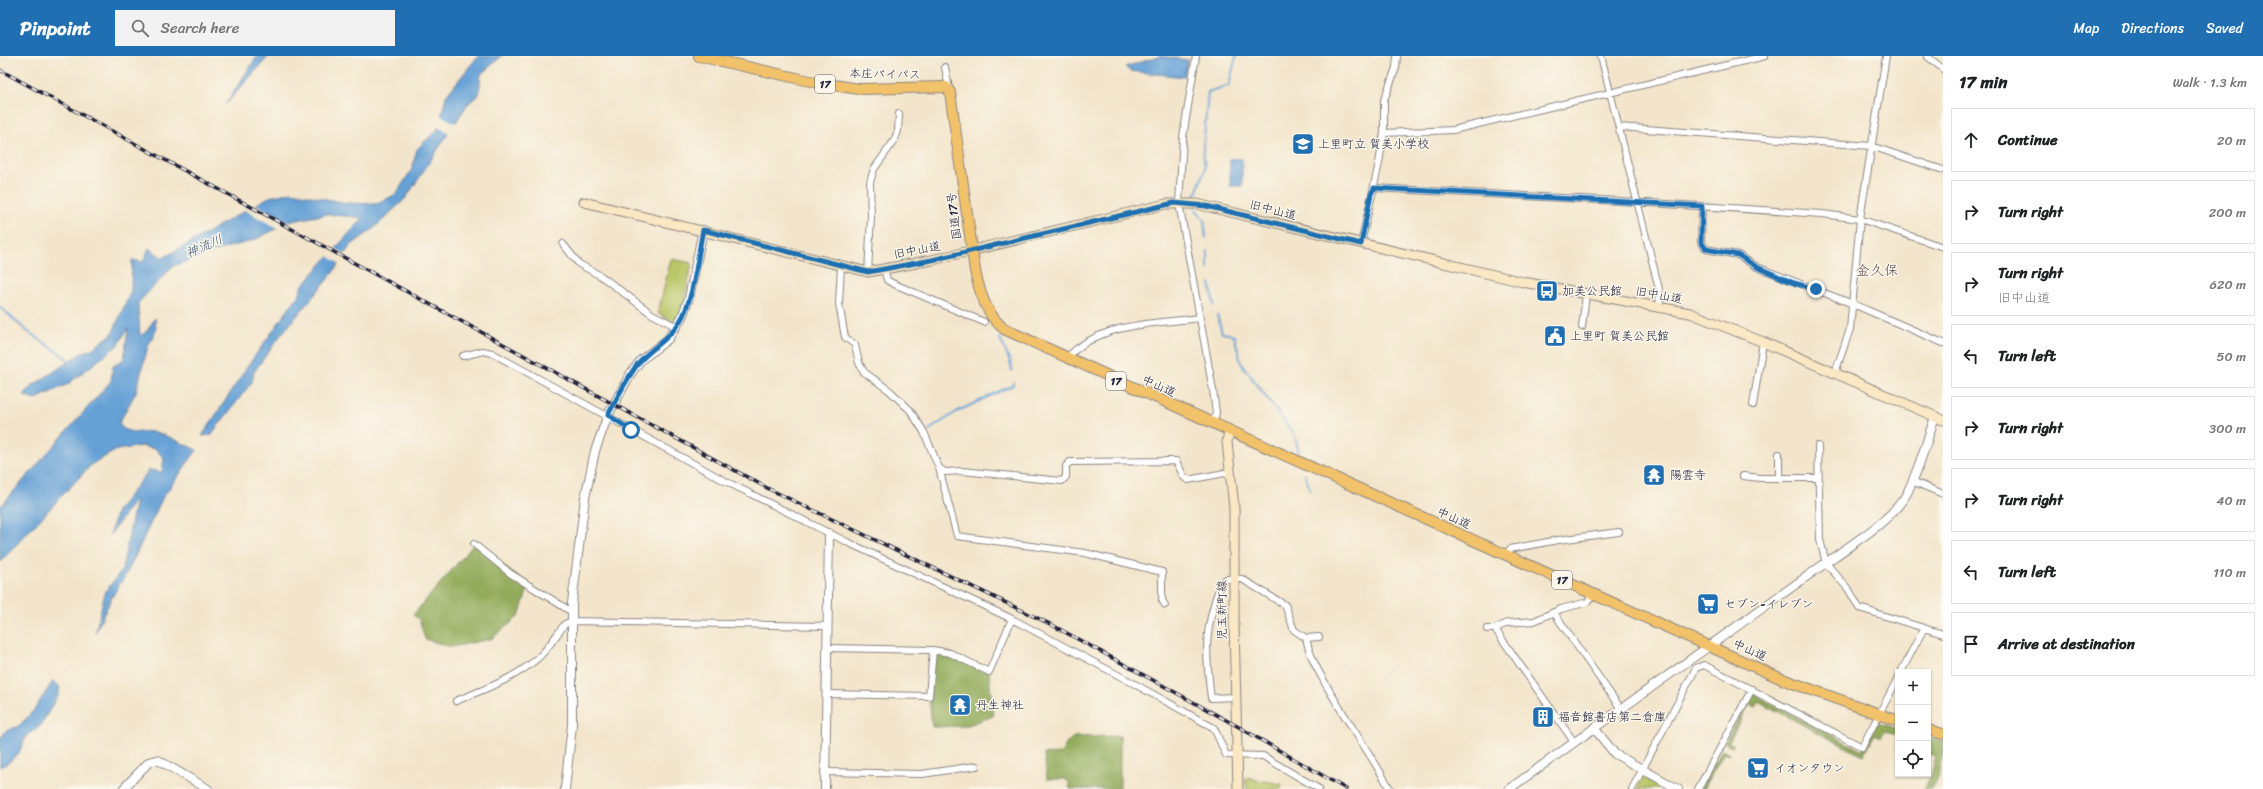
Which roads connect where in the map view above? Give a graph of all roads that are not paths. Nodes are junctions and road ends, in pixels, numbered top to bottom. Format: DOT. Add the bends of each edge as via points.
graph roads {
  1 [pos="699,56"];
  2 [pos="1196,56"];
  3 [pos="1397,56"];
  4 [pos="1601,56"];
  5 [pos="1765,56"];
  6 [pos="1886,56"];
  7 [pos="1927,56"];
  8 [pos="945,67"];
  9 [pos="1943,69"];
  10 [pos="950,92"];
  11 [pos="1610,93"];
  12 [pos="899,114"];
  13 [pos="1619,127"];
  14 [pos="1384,133"];
  15 [pos="1871,146"];
  16 [pos="1943,170"];
  17 [pos="1374,188"];
  18 [pos="584,202"];
  19 [pos="1637,202"];
  20 [pos="1179,203"];
  21 [pos="1702,206"];
  22 [pos="1860,219"];
  23 [pos="703,230"];
  24 [pos="563,244"];
  25 [pos="1361,244"];
  26 [pos="1943,247"];
  27 [pos="972,250"];
  28 [pos="841,266"];
  29 [pos="884,268"];
  30 [pos="868,272"];
  31 [pos="1586,295"];
  32 [pos="1853,304"];
  33 [pos="1660,308"];
  34 [pos="1200,318"];
  35 [pos="984,322"];
  36 [pos="676,327"];
  37 [pos="1582,327"];
  38 [pos="1004,329"];
  39 [pos="1763,342"];
  40 [pos="1943,343"];
  41 [pos="462,356"];
  42 [pos="1067,358"];
  43 [pos="1835,373"];
  44 [pos="1753,404"];
  45 [pos="608,415"];
  46 [pos="1939,418"];
  47 [pos="1213,424"];
  48 [pos="1229,432"];
  49 [pos="1818,446"];
  50 [pos="1779,454"];
  51 [pos="939,468"];
  52 [pos="1230,472"];
  53 [pos="1743,476"];
  54 [pos="1779,478"];
  55 [pos="1818,478"];
  56 [pos="1912,481"];
  57 [pos="1943,494"];
  58 [pos="1619,532"];
  59 [pos="829,533"];
  60 [pos="474,544"];
  61 [pos="1506,556"];
  62 [pos="1826,563"];
  63 [pos="1234,579"];
  64 [pos="1592,594"];
  65 [pos="1164,605"];
  66 [pos="572,612"];
  67 [pos="1554,613"];
  68 [pos="1012,619"];
  69 [pos="572,621"];
  70 [pos="828,626"];
  71 [pos="1924,628"];
  72 [pos="1487,629"];
  73 [pos="1495,629"];
  74 [pos="1943,634"];
  75 [pos="1320,637"];
  76 [pos="1306,638"];
  77 [pos="1709,646"];
  78 [pos="827,648"];
  79 [pos="933,650"];
  80 [pos="1694,658"];
  81 [pos="1700,666"];
  82 [pos="1903,669"];
  83 [pos="1895,684"];
  84 [pos="1752,689"];
  85 [pos="827,694"];
  86 [pos="1236,697"];
  87 [pos="456,701"];
  88 [pos="1621,709"];
  89 [pos="1879,714"];
  90 [pos="1895,719"];
  91 [pos="1594,728"];
  92 [pos="1931,731"];
  93 [pos="1943,734"];
  94 [pos="1574,742"];
  95 [pos="1238,756"];
  96 [pos="976,766"];
  97 [pos="1642,770"];
  98 [pos="825,772"];
  99 [pos="123,789"];
  100 [pos="208,789"];
  101 [pos="565,789"];
  102 [pos="825,789"];
  103 [pos="1238,789"];
  104 [pos="1319,789"];
  105 [pos="1390,789"];
  106 [pos="1509,789"];
  107 [pos="1632,789"];
  108 [pos="1678,789"];
  109 [pos="1698,789"];
  1 -- 10 [label="highway, 本庄バイパス / 17" via="859,89 944,87"];
  2 -- 20 [label="street" via="1183,137"];
  3 -- 14 [label="street" via="1396,68 1384,100"];
  4 -- 11 [label="street"];
  5 -- 11 [label="street"];
  6 -- 15 [label="street"];
  7 -- 9 [label="street"];
  8 -- 10 [label="street"];
  10 -- 27 [label="highway, 国道17号 / 17"];
  11 -- 13 [label="street"];
  11 -- 14 [label="street" via="1453,130"];
  12 -- 30 [label="street" via="898,131 894,141 874,169 870,182"];
  13 -- 15 [label="street"];
  13 -- 19 [label="street"];
  14 -- 17 [label="street"];
  15 -- 16 [label="street"];
  15 -- 22 [label="street"];
  17 -- 19 [label="street"];
  17 -- 25 [label="street"];
  18 -- 23 [label="main road, 旧中山道"];
  19 -- 21 [label="street"];
  19 -- 33 [label="street" via="1659,289"];
  20 -- 25 [label="main road, 旧中山道" via="1206,206"];
  20 -- 27 [label="main road, 旧中山道"];
  20 -- 34 [label="street"];
  21 -- 22 [label="street"];
  21 -- 32 [label="street" via="1701,242 1706,249 1738,255 1757,267"];
  22 -- 26 [label="street"];
  22 -- 32 [label="street"];
  23 -- 28 [label="main road, 旧中山道"];
  23 -- 36 [label="street" via="689,298"];
  24 -- 36 [label="street" via="579,264 601,276 652,314"];
  25 -- 31 [label="main road, 旧中山道"];
  27 -- 29 [label="main road, 旧中山道" via="921,263"];
  27 -- 38 [label="highway, 国道17号 / 17" via="980,293 991,315"];
  28 -- 30 [label="main road, 旧中山道"];
  28 -- 51 [label="street" via="840,304 844,334 855,345 864,372 910,410 924,432"];
  29 -- 30 [label="main road, 旧中山道"];
  29 -- 35 [label="street" via="887,280 892,283"];
  31 -- 33 [label="main road, 旧中山道"];
  31 -- 37 [label="street"];
  32 -- 40 [label="street"];
  32 -- 43 [label="street" via="1850,329"];
  33 -- 39 [label="main road, 旧中山道" via="1690,313"];
  34 -- 42 [label="street" via="1134,326 1104,334 1079,347"];
  34 -- 47 [label="street" via="1216,408"];
  36 -- 45 [label="street" via="668,338 634,369"];
  38 -- 42 [label="highway, 中山道 / 17"];
  39 -- 43 [label="main road, 旧中山道"];
  39 -- 44 [label="street"];
  41 -- 45 [label="street" via="488,351"];
  42 -- 47 [label="highway, 中山道 / 17"];
  43 -- 46 [label="main road, 旧中山道"];
  45 -- 59 [label="street" via="660,446"];
  45 -- 66 [label="street" via="587,484"];
  46 -- 56 [label="street"];
  47 -- 48 [label="highway, 中山道 / 17"];
  48 -- 52 [label="main road, 児玉新町線" via="1227,442"];
  48 -- 61 [label="highway, 中山道 / 17"];
  49 -- 55 [label="street"];
  50 -- 54 [label="street"];
  51 -- 52 [label="street" via="945,472 962,471 1060,481 1065,479 1067,464 1072,461 1174,461 1178,463 1188,480"];
  51 -- 65 [label="street" via="956,536 1085,553 1162,572"];
  52 -- 63 [label="main road, 児玉新町線" via="1234,508"];
  53 -- 54 [label="street"];
  54 -- 55 [label="street"];
  55 -- 62 [label="street" via="1819,532"];
  56 -- 57 [label="street"];
  56 -- 62 [label="street" via="1900,503 1886,517"];
  58 -- 61 [label="street" via="1510,549"];
  59 -- 68 [label="street"];
  59 -- 70 [label="street"];
  60 -- 66 [label="street" via="511,574"];
  61 -- 64 [label="highway, 中山道 / 17"];
  62 -- 71 [label="street" via="1859,608"];
  62 -- 77 [label="street"];
  63 -- 76 [label="street" via="1242,579 1284,605 1294,630"];
  63 -- 86 [label="main road, 児玉新町線"];
  63 -- 86 [label="street" via="1222,581 1215,599 1208,624 1206,656 1211,698"];
  64 -- 67 [label="street" via="1588,602"];
  64 -- 77 [label="highway, 中山道 / 17"];
  66 -- 69 [label="street"];
  67 -- 73 [label="street" via="1534,621 1507,624"];
  67 -- 88 [label="street"];
  68 -- 79 [label="street" via="989,672 950,653"];
  68 -- 95 [label="street" via="1212,727 1225,754"];
  69 -- 70 [label="street"];
  69 -- 87 [label="street" via="565,624 538,657 515,675 502,683"];
  69 -- 101 [label="street" via="572,725"];
  70 -- 78 [label="street"];
  71 -- 74 [label="street"];
  71 -- 82 [label="street"];
  72 -- 73 [label="street"];
  73 -- 94 [label="street"];
  75 -- 76 [label="street"];
  76 -- 105 [label="street" via="1309,652 1339,710"];
  77 -- 80 [label="street"];
  77 -- 89 [label="highway, 中山道 / 17" via="1782,679"];
  78 -- 79 [label="street"];
  78 -- 85 [label="street"];
  79 -- 85 [label="street" via="930,696"];
  80 -- 81 [label="street"];
  80 -- 88 [label="street"];
  81 -- 84 [label="street" via="1704,665"];
  81 -- 97 [label="street" via="1696,668"];
  83 -- 89 [label="street"];
  84 -- 89 [label="street" via="1862,747"];
  84 -- 109 [label="street"];
  85 -- 98 [label="street"];
  86 -- 95 [label="main road, 児玉新町線"];
  88 -- 91 [label="street"];
  89 -- 90 [label="highway, 中山道 / 17"];
  91 -- 94 [label="street"];
  91 -- 97 [label="street" via="1610,750"];
  92 -- 93 [label="highway"];
  94 -- 106 [label="street"];
  95 -- 103 [label="main road, 児玉新町線"];
  95 -- 104 [label="street" via="1263,756"];
  96 -- 98 [label="street" via="922,774"];
  97 -- 107 [label="street"];
  97 -- 108 [label="street"];
  98 -- 102 [label="street"];
  99 -- 100 [label="street" via="149,762 158,760"];
}
